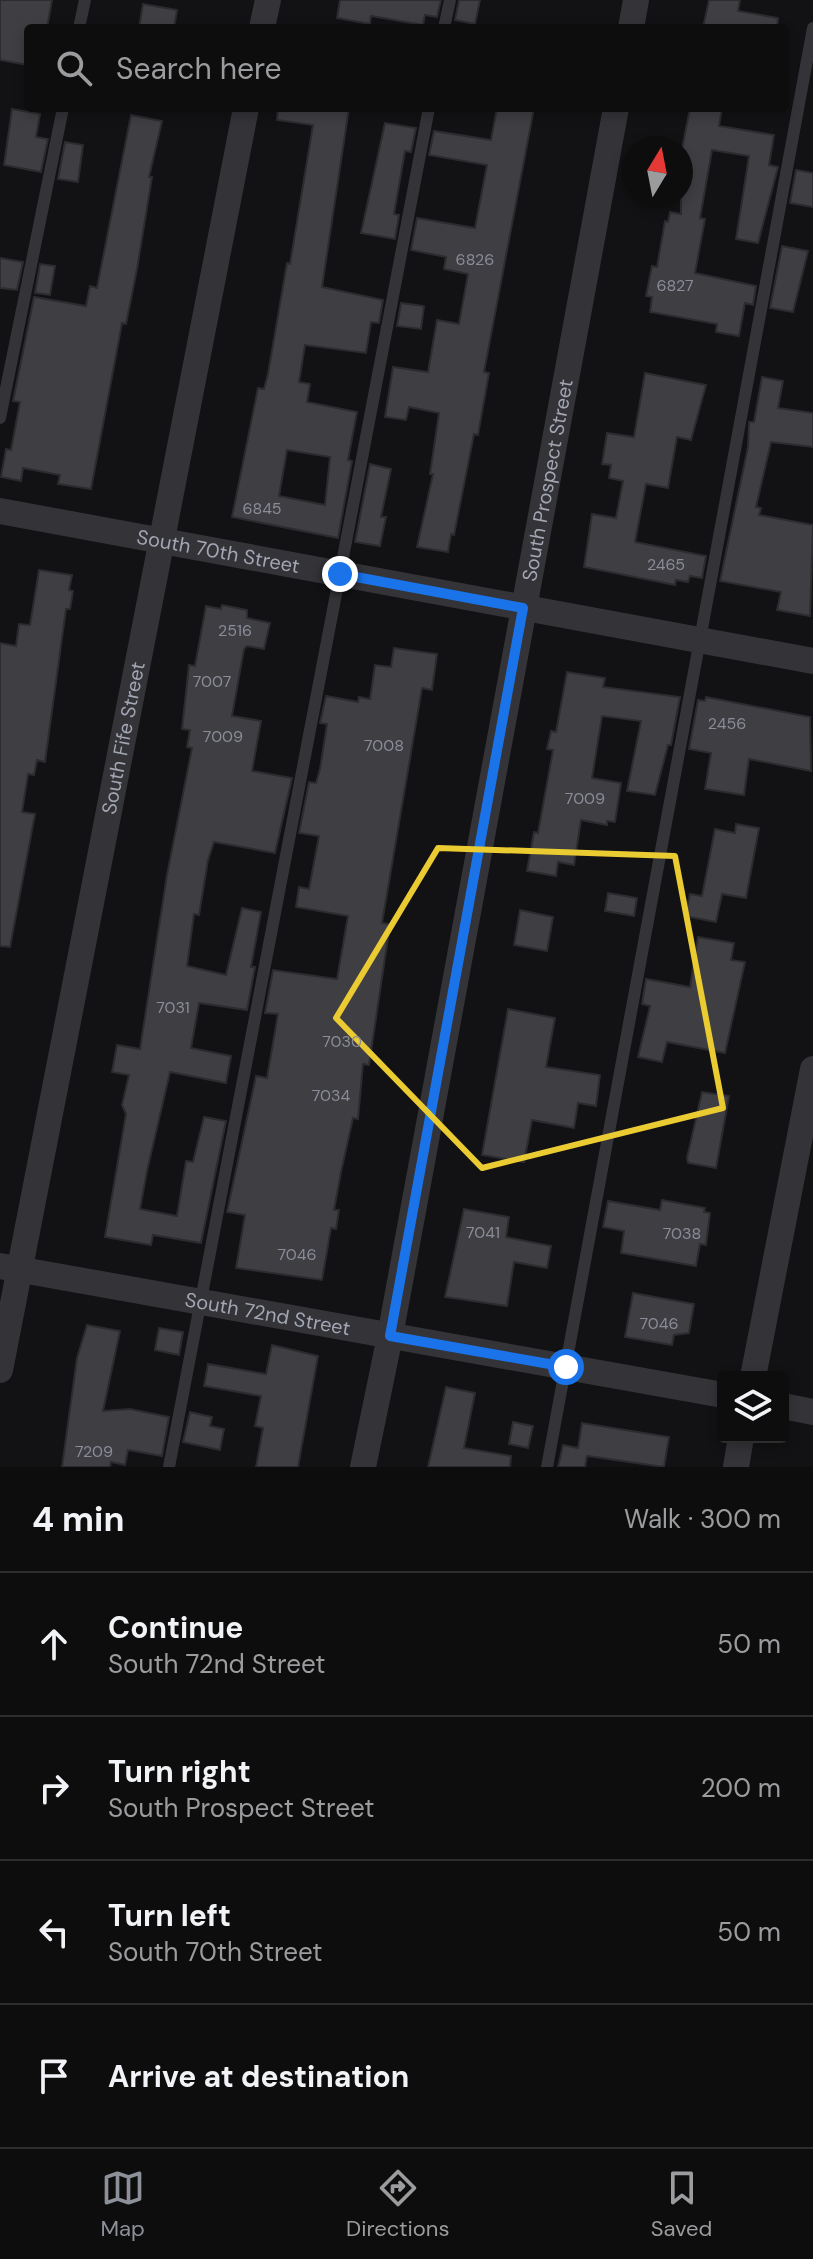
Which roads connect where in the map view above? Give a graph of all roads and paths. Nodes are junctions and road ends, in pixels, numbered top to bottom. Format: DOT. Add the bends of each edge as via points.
graph roads {
  1 [pos="85,0"];
  2 [pos="268,0"];
  3 [pos="450,0"];
  4 [pos="636,0"];
  5 [pos="80,24"];
  6 [pos="263,24"];
  7 [pos="445,24"];
  8 [pos="632,24"];
  9 [pos="813,28"];
  10 [pos="62,112"];
  11 [pos="245,112"];
  12 [pos="428,112"];
  13 [pos="615,112"];
  14 [pos="0,418"];
  15 [pos="0,511"];
  16 [pos="159,541"];
  17 [pos="340,574"];
  18 [pos="523,608"];
  19 [pos="700,640"];
  20 [pos="813,661"];
  21 [pos="813,1069"];
  22 [pos="10,1268"];
  23 [pos="200,1302"];
  24 [pos="390,1336"];
  25 [pos="566,1367"];
  26 [pos="0,1370"];
  27 [pos="754,1371"];
  28 [pos="717,1394"];
  29 [pos="789,1407"];
  30 [pos="813,1412"];
  31 [pos="740,1443"];
  32 [pos="169,1467"];
  33 [pos="363,1467"];
  34 [pos="547,1467"];
  35 [pos="736,1467"];
  1 -- 5 [label="lane"];
  2 -- 6 [label="street"];
  3 -- 7 [label="lane"];
  4 -- 8 [label="street"];
  9 -- 19 [label="lane"];
  10 -- 14 [label="lane"];
  11 -- 16 [label="street, South Fife Street"];
  12 -- 17 [label="lane"];
  13 -- 18 [label="street, South Prospect Street"];
  15 -- 16 [label="street, South 70th Street"];
  16 -- 17 [label="street, South 70th Street"];
  16 -- 22 [label="street, South Fife Street"];
  17 -- 18 [label="street, South 70th Street"];
  17 -- 23 [label="lane"];
  18 -- 19 [label="street, South 70th Street"];
  18 -- 24 [label="street, South Prospect Street"];
  19 -- 20 [label="street, South 70th Street"];
  19 -- 25 [label="lane"];
  21 -- 27 [label="street"];
  22 -- 23 [label="street, South 72nd Street"];
  22 -- 26 [label="street, South Fife Street"];
  23 -- 24 [label="street, South 72nd Street"];
  23 -- 32 [label="lane"];
  24 -- 25 [label="street, South 72nd Street"];
  24 -- 33 [label="street, South Prospect Street"];
  25 -- 28 [label="street, South 72nd Street"];
  25 -- 34 [label="lane"];
  29 -- 30 [label="street"];
  31 -- 35 [label="street"];
}
